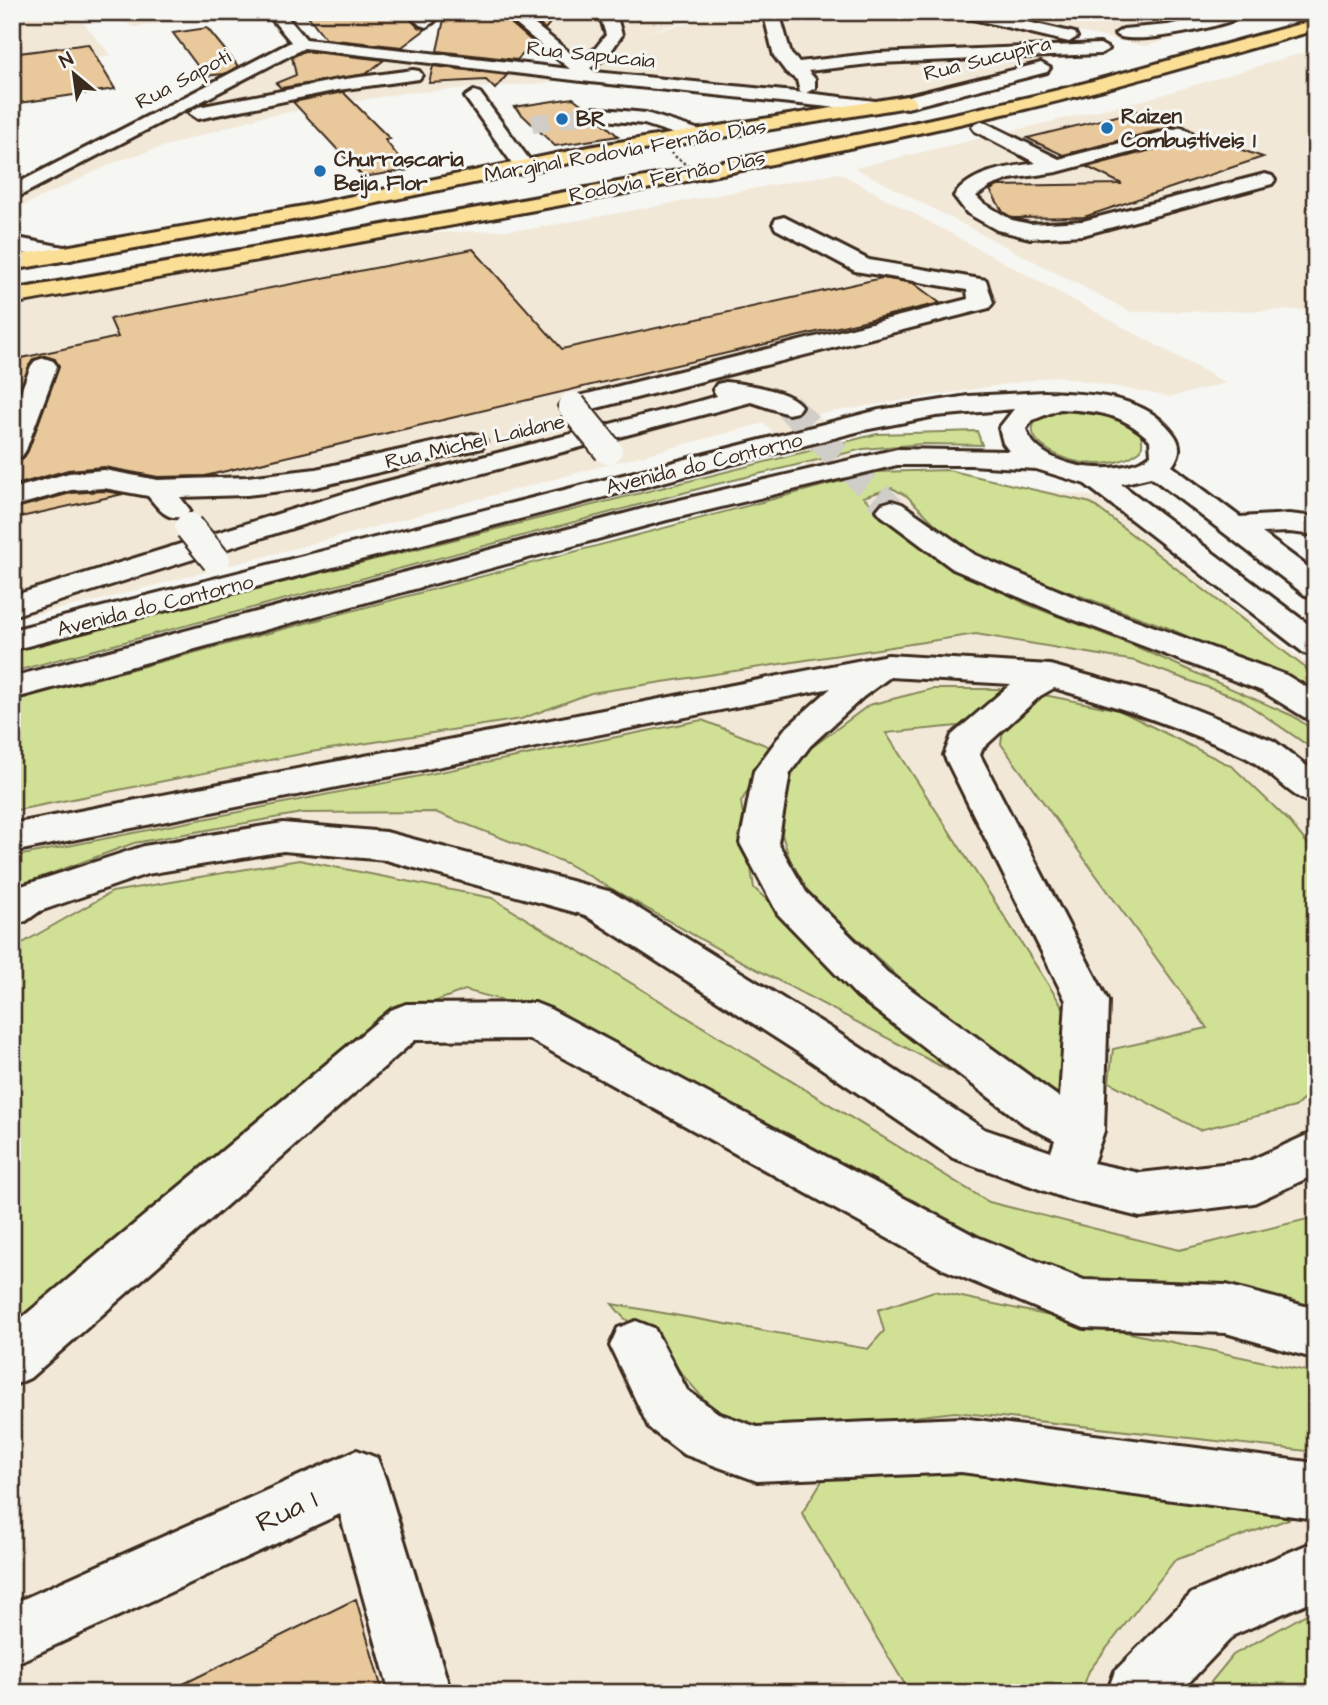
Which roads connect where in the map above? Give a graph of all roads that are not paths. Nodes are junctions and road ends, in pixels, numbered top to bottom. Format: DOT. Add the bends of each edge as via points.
graph roads {
  1 [pos="274,12"];
  2 [pos="509,12"];
  3 [pos="602,12"];
  4 [pos="771,12"];
  5 [pos="962,12"];
  6 [pos="1183,12"];
  7 [pos="1242,12"];
  8 [pos="1310,12"];
  9 [pos="1271,22"];
  10 [pos="1316,26"];
  11 [pos="1123,34"];
  12 [pos="1316,36"];
  13 [pos="301,43"];
  14 [pos="1098,47"];
  15 [pos="1144,51"];
  16 [pos="1119,57"];
  17 [pos="792,68"];
  18 [pos="584,73"];
  19 [pos="414,75"];
  20 [pos="474,97"];
  21 [pos="807,100"];
  22 [pos="907,102"];
  23 [pos="877,106"];
  24 [pos="592,114"];
  25 [pos="148,123"];
  26 [pos="521,126"];
  27 [pos="982,127"];
  28 [pos="498,131"];
  29 [pos="1182,132"];
  30 [pos="696,135"];
  31 [pos="524,166"];
  32 [pos="1057,166"];
  33 [pos="802,172"];
  34 [pos="1265,180"];
  35 [pos="722,187"];
  36 [pos="12,194"];
  37 [pos="784,223"];
  38 [pos="12,244"];
  39 [pos="275,249"];
  40 [pos="66,254"];
  41 [pos="12,263"];
  42 [pos="17,293"];
  43 [pos="44,366"];
  44 [pos="752,393"];
  45 [pos="1052,402"];
  46 [pos="788,406"];
  47 [pos="12,450"];
  48 [pos="1036,461"];
  49 [pos="1154,467"];
  50 [pos="1095,478"];
  51 [pos="628,482"];
  52 [pos="158,489"];
  53 [pos="12,498"];
  54 [pos="892,510"];
  55 [pos="1233,526"];
  56 [pos="1316,526"];
  57 [pos="239,585"];
  58 [pos="1316,588"];
  59 [pos="12,606"];
  60 [pos="12,640"];
  61 [pos="1316,646"];
  62 [pos="888,666"];
  63 [pos="1050,676"];
  64 [pos="12,688"];
  65 [pos="1316,709"];
  66 [pos="1316,792"];
  67 [pos="12,838"];
  68 [pos="12,910"];
  69 [pos="1081,1131"];
  70 [pos="1316,1151"];
  71 [pos="1067,1178"];
  72 [pos="1316,1334"];
  73 [pos="636,1346"];
  74 [pos="12,1360"];
  75 [pos="1316,1492"];
  76 [pos="1316,1570"];
  77 [pos="12,1635"];
  78 [pos="421,1693"];
  79 [pos="1136,1693"];
  1 -- 13 [label="street"];
  2 -- 18 [label="street"];
  3 -- 18 [label="street" via="614,35"];
  4 -- 17 [label="street" via="783,56"];
  5 -- 14 [label="street, Rua Sucupira"];
  6 -- 11 [label="street"];
  7 -- 11 [label="street" via="1185,28"];
  8 -- 9 [label="main road, Rodovia Fernão Dias"];
  9 -- 15 [label="main road"];
  9 -- 42 [label="main road, Rodovia Fernão Dias" via="1110,68 930,110"];
  10 -- 39 [label="main road, Rodovia Fernão Dias" via="937,122"];
  11 -- 14 [label="street"];
  12 -- 27 [label="main road"];
  13 -- 18 [label="street, Rua Sapucaia"];
  13 -- 25 [label="street, Rua Sapoti"];
  14 -- 17 [label="street" via="878,58"];
  14 -- 22 [label="street, Rua Sucupira" via="1097,54"];
  16 -- 22 [label="main road, Marginal Rodovia Fernão Dias"];
  17 -- 21 [label="street" via="806,79"];
  18 -- 21 [label="street, Rua Sapucaia"];
  19 -- 25 [label="street" via="271,96"];
  20 -- 28 [label="street"];
  21 -- 23 [label="street, Rua Sapucaia"];
  22 -- 23 [label="main road, Marginal Rodovia Fernão Dias"];
  23 -- 30 [label="main road, Marginal Rodovia Fernão Dias"];
  24 -- 30 [label="street" via="646,119"];
  25 -- 36 [label="street, Rua Sapoti"];
  26 -- 28 [label="street"];
  27 -- 32 [label="street"];
  27 -- 33 [label="main road" via="856,153"];
  28 -- 31 [label="street"];
  29 -- 32 [label="street"];
  30 -- 31 [label="main road, Marginal Rodovia Fernão Dias"];
  31 -- 40 [label="main road, Marginal Rodovia Fernão Dias" via="356,202"];
  32 -- 34 [label="street" via="997,175 964,196 1005,225 1030,231 1083,228"];
  35 -- 39 [label="main road" via="547,220 429,227"];
  37 -- 51 [label="street, bridge" via="863,266 978,285 981,303 572,406"];
  38 -- 40 [label="street"];
  39 -- 42 [label="main road, Rodovia Fernão Dias"];
  40 -- 41 [label="main road, Marginal Rodovia Fernão Dias"];
  43 -- 47 [label="street"];
  44 -- 46 [label="street, Rua Michel Laidane"];
  44 -- 52 [label="street, Rua Michel Laidane" via="713,388 666,397 316,478"];
  44 -- 59 [label="street" via="375,493"];
  45 -- 48 [label="street" via="1020,415 1013,427 1014,439"];
  45 -- 49 [label="street, Avenida do Contorno" via="1101,402 1145,418 1166,443 1165,456"];
  45 -- 51 [label="street, Avenida do Contorno" via="993,402 911,412"];
  48 -- 50 [label="street"];
  48 -- 64 [label="street, Avenida do Contorno" via="897,457 660,513"];
  49 -- 50 [label="street" via="1129,476"];
  49 -- 55 [label="street"];
  50 -- 61 [label="street"];
  51 -- 57 [label="street, Avenida do Contorno"];
  52 -- 53 [label="street, Rua Michel Laidane" via="104,479 69,482"];
  52 -- 57 [label="street, bridge"];
  54 -- 65 [label="street" via="964,562 1070,607 1275,682"];
  55 -- 56 [label="street"];
  55 -- 58 [label="street"];
  57 -- 60 [label="street, Avenida do Contorno"];
  62 -- 63 [label="street"];
  62 -- 67 [label="street"];
  62 -- 69 [label="street" via="851,689 796,738 772,771 759,843 792,903 872,984 1040,1110"];
  63 -- 66 [label="street" via="1147,703 1261,750"];
  63 -- 69 [label="street" via="1028,688 965,744 962,755 1087,1000"];
  68 -- 71 [label="street" via="26,900 144,860 284,837 386,846 598,903 969,1144"];
  69 -- 71 [label="street"];
  70 -- 71 [label="street" via="1254,1182 1140,1195"];
  72 -- 74 [label="street" via="1226,1309 1084,1304 960,1253 535,1021 406,1022"];
  73 -- 75 [label="street" via="668,1409 702,1435 757,1454 961,1445"];
  76 -- 79 [label="street" via="1213,1614"];
  77 -- 78 [label="street, Rua 1" via="357,1478"];
}
